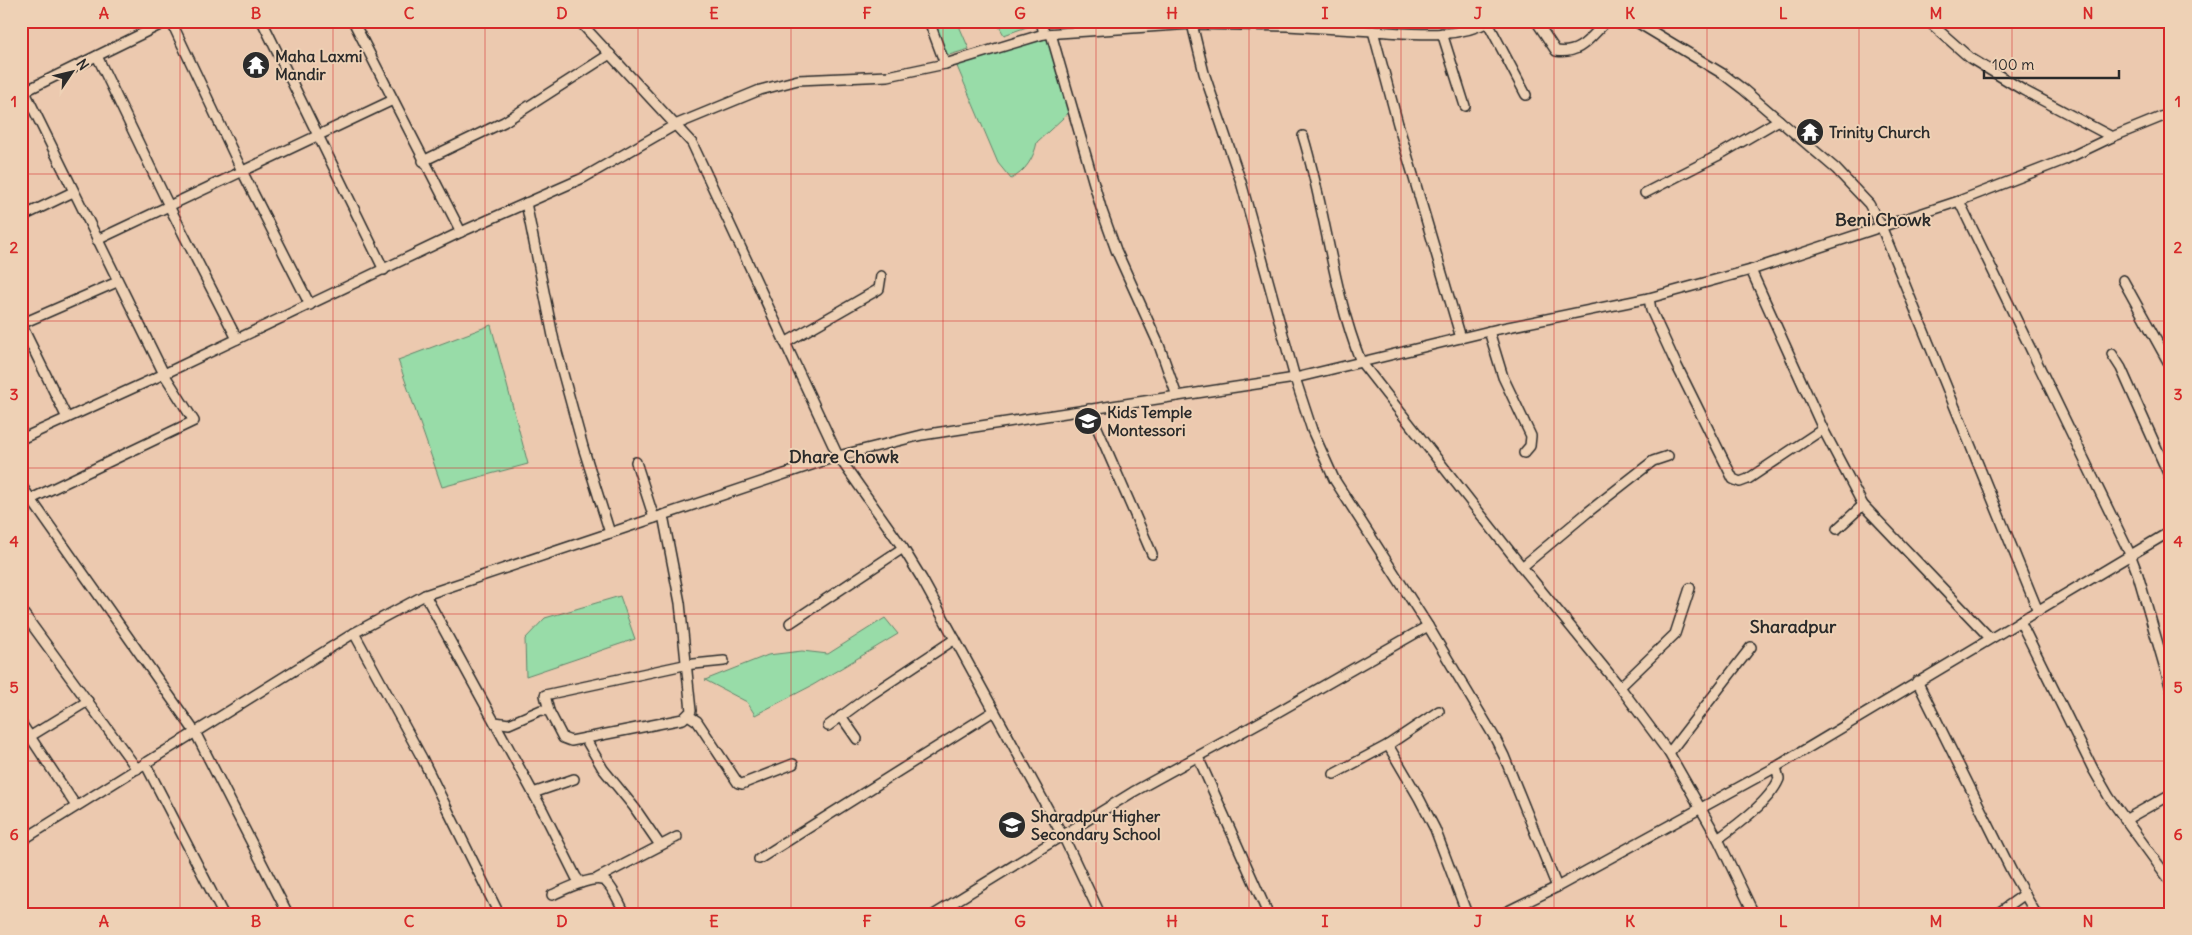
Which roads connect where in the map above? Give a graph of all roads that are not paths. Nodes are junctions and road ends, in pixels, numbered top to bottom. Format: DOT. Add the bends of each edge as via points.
graph roads {
  1 [pos="169,21"];
  2 [pos="262,21"];
  3 [pos="353,21"];
  4 [pos="579,21"];
  5 [pos="929,21"];
  6 [pos="1041,21"];
  7 [pos="1536,21"];
  8 [pos="1606,21"];
  9 [pos="1634,21"];
  10 [pos="1928,21"];
  11 [pos="1489,22"];
  12 [pos="1211,23"];
  13 [pos="1192,24"];
  14 [pos="1373,31"];
  15 [pos="1442,33"];
  16 [pos="1047,34"];
  17 [pos="610,54"];
  18 [pos="97,56"];
  19 [pos="945,64"];
  20 [pos="23,92"];
  21 [pos="1526,95"];
  22 [pos="392,100"];
  23 [pos="1465,106"];
  24 [pos="2171,113"];
  25 [pos="1779,120"];
  26 [pos="676,125"];
  27 [pos="316,136"];
  28 [pos="1303,136"];
  29 [pos="2112,137"];
  30 [pos="423,161"];
  31 [pos="242,171"];
  32 [pos="73,192"];
  33 [pos="1645,193"];
  34 [pos="1959,201"];
  35 [pos="526,203"];
  36 [pos="169,206"];
  37 [pos="21,216"];
  38 [pos="1881,226"];
  39 [pos="461,232"];
  40 [pos="97,240"];
  41 [pos="384,270"];
  42 [pos="1751,270"];
  43 [pos="881,276"];
  44 [pos="2122,280"];
  45 [pos="117,282"];
  46 [pos="1649,298"];
  47 [pos="310,305"];
  48 [pos="1489,331"];
  49 [pos="1461,338"];
  50 [pos="237,339"];
  51 [pos="785,343"];
  52 [pos="2112,354"];
  53 [pos="1361,362"];
  54 [pos="2171,367"];
  55 [pos="164,374"];
  56 [pos="1295,378"];
  57 [pos="1178,396"];
  58 [pos="1089,409"];
  59 [pos="67,418"];
  60 [pos="1824,429"];
  61 [pos="21,439"];
  62 [pos="1524,453"];
  63 [pos="838,456"];
  64 [pos="1668,456"];
  65 [pos="636,462"];
  66 [pos="2171,480"];
  67 [pos="21,485"];
  68 [pos="31,499"];
  69 [pos="1863,505"];
  70 [pos="659,516"];
  71 [pos="1837,529"];
  72 [pos="2171,531"];
  73 [pos="610,533"];
  74 [pos="903,548"];
  75 [pos="1152,554"];
  76 [pos="2130,554"];
  77 [pos="1522,567"];
  78 [pos="1690,588"];
  79 [pos="425,595"];
  80 [pos="21,610"];
  81 [pos="2038,611"];
  82 [pos="2020,621"];
  83 [pos="790,623"];
  84 [pos="1428,626"];
  85 [pos="354,633"];
  86 [pos="1990,638"];
  87 [pos="955,639"];
  88 [pos="1751,647"];
  89 [pos="724,661"];
  90 [pos="686,664"];
  91 [pos="1917,681"];
  92 [pos="1620,687"];
  93 [pos="2171,689"];
  94 [pos="88,701"];
  95 [pos="549,711"];
  96 [pos="994,711"];
  97 [pos="1439,711"];
  98 [pos="688,715"];
  99 [pos="841,716"];
  100 [pos="495,722"];
  101 [pos="21,723"];
  102 [pos="828,726"];
  103 [pos="195,732"];
  104 [pos="30,736"];
  105 [pos="584,738"];
  106 [pos="858,739"];
  107 [pos="21,742"];
  108 [pos="1388,745"];
  109 [pos="1669,753"];
  110 [pos="1198,757"];
  111 [pos="793,764"];
  112 [pos="141,766"];
  113 [pos="1776,767"];
  114 [pos="1334,774"];
  115 [pos="574,779"];
  116 [pos="533,792"];
  117 [pos="2171,794"];
  118 [pos="76,806"];
  119 [pos="1702,809"];
  120 [pos="2125,820"];
  121 [pos="1062,835"];
  122 [pos="677,837"];
  123 [pos="1718,839"];
  124 [pos="21,841"];
  125 [pos="660,845"];
  126 [pos="760,859"];
  127 [pos="598,878"];
  128 [pos="2171,882"];
  129 [pos="581,883"];
  130 [pos="1557,887"];
  131 [pos="2025,894"];
  132 [pos="552,895"];
  133 [pos="224,914"];
  134 [pos="288,914"];
  135 [pos="499,914"];
  136 [pos="626,914"];
  137 [pos="935,914"];
  138 [pos="1100,914"];
  139 [pos="1268,914"];
  140 [pos="1467,914"];
  141 [pos="1502,914"];
  142 [pos="1754,914"];
  143 [pos="1997,914"];
  144 [pos="2036,914"];
  1 -- 18 [label="street"];
  1 -- 31 [label="street"];
  2 -- 27 [label="street"];
  3 -- 22 [label="street"];
  4 -- 17 [label="street"];
  5 -- 19 [label="street"];
  6 -- 16 [label="street"];
  7 -- 8 [label="street" via="1556,51 1568,52 1579,48"];
  9 -- 25 [label="street" via="1723,74"];
  10 -- 29 [label="street" via="1970,58"];
  11 -- 15 [label="street"];
  11 -- 21 [label="street"];
  12 -- 13 [label="street"];
  12 -- 14 [label="street"];
  13 -- 16 [label="street"];
  13 -- 56 [label="street" via="1204,74 1241,182"];
  14 -- 15 [label="street"];
  14 -- 49 [label="street"];
  15 -- 23 [label="street"];
  16 -- 19 [label="street"];
  16 -- 57 [label="street" via="1113,242"];
  17 -- 26 [label="street"];
  17 -- 30 [label="street" via="504,122"];
  18 -- 20 [label="street"];
  18 -- 36 [label="street"];
  19 -- 26 [label="street" via="888,76 798,80 760,90"];
  20 -- 32 [label="street"];
  22 -- 27 [label="street"];
  22 -- 30 [label="street"];
  24 -- 29 [label="street"];
  25 -- 33 [label="street"];
  25 -- 38 [label="street" via="1836,169 1869,204"];
  26 -- 35 [label="street" via="583,178"];
  26 -- 51 [label="street" via="692,143"];
  27 -- 31 [label="street"];
  27 -- 41 [label="street"];
  28 -- 53 [label="street" via="1350,333"];
  29 -- 34 [label="street" via="2064,160"];
  30 -- 39 [label="street"];
  31 -- 36 [label="street"];
  31 -- 47 [label="street"];
  32 -- 37 [label="street"];
  32 -- 40 [label="street"];
  34 -- 38 [label="street"];
  34 -- 76 [label="street"];
  35 -- 39 [label="street"];
  35 -- 73 [label="street" via="554,342"];
  36 -- 40 [label="street"];
  36 -- 50 [label="street"];
  38 -- 42 [label="street"];
  38 -- 81 [label="street"];
  39 -- 41 [label="street"];
  40 -- 45 [label="street"];
  41 -- 47 [label="street"];
  42 -- 46 [label="street"];
  42 -- 60 [label="street"];
  43 -- 51 [label="street" via="879,289"];
  44 -- 54 [label="street"];
  45 -- 55 [label="street"];
  45 -- 59 [label="street" via="21,324"];
  46 -- 48 [label="street"];
  46 -- 60 [label="street" via="1651,310 1733,479 1740,482 1748,479"];
  47 -- 50 [label="street"];
  48 -- 49 [label="street"];
  48 -- 62 [label="street" via="1502,377 1531,436 1530,446"];
  49 -- 53 [label="street"];
  50 -- 55 [label="street"];
  51 -- 63 [label="street"];
  52 -- 66 [label="street"];
  53 -- 56 [label="street"];
  53 -- 77 [label="street"];
  55 -- 59 [label="street"];
  55 -- 68 [label="street" via="194,421"];
  56 -- 57 [label="street"];
  56 -- 84 [label="street" via="1312,430 1334,479"];
  57 -- 58 [label="street"];
  58 -- 63 [label="street" via="922,435"];
  58 -- 75 [label="street"];
  59 -- 61 [label="street"];
  60 -- 69 [label="street"];
  63 -- 70 [label="street"];
  63 -- 74 [label="street"];
  64 -- 77 [label="street" via="1653,461"];
  65 -- 70 [label="street"];
  67 -- 68 [label="street"];
  68 -- 103 [label="street"];
  69 -- 71 [label="street"];
  69 -- 86 [label="street"];
  70 -- 73 [label="street"];
  70 -- 90 [label="street" via="680,603"];
  72 -- 76 [label="street"];
  73 -- 79 [label="street"];
  74 -- 83 [label="street"];
  74 -- 87 [label="street"];
  76 -- 81 [label="street"];
  76 -- 93 [label="street"];
  77 -- 92 [label="street"];
  78 -- 92 [label="street" via="1676,634"];
  79 -- 85 [label="street"];
  79 -- 100 [label="street"];
  80 -- 94 [label="street"];
  81 -- 82 [label="street"];
  82 -- 86 [label="street"];
  82 -- 120 [label="street" via="2093,769"];
  84 -- 110 [label="street"];
  84 -- 130 [label="street" via="1504,756"];
  85 -- 103 [label="street"];
  85 -- 135 [label="street" via="422,758"];
  86 -- 91 [label="street"];
  87 -- 96 [label="street"];
  87 -- 99 [label="street"];
  88 -- 109 [label="street"];
  89 -- 90 [label="street"];
  90 -- 95 [label="street" via="544,695"];
  90 -- 98 [label="street" via="691,711"];
  91 -- 113 [label="street"];
  91 -- 131 [label="street"];
  92 -- 109 [label="street"];
  94 -- 104 [label="street"];
  94 -- 112 [label="street"];
  95 -- 100 [label="street" via="541,710 509,724"];
  95 -- 105 [label="street" via="563,738 571,741"];
  96 -- 121 [label="street"];
  96 -- 126 [label="street"];
  97 -- 108 [label="street"];
  98 -- 105 [label="street" via="684,720"];
  98 -- 111 [label="street" via="697,721 738,783"];
  99 -- 102 [label="street"];
  99 -- 106 [label="street"];
  100 -- 116 [label="street"];
  101 -- 104 [label="street"];
  103 -- 112 [label="street"];
  103 -- 134 [label="street"];
  104 -- 107 [label="street"];
  104 -- 118 [label="street"];
  105 -- 125 [label="street"];
  108 -- 114 [label="street"];
  108 -- 140 [label="street" via="1435,829"];
  109 -- 119 [label="street"];
  110 -- 121 [label="street"];
  110 -- 139 [label="street"];
  112 -- 118 [label="street"];
  112 -- 133 [label="street"];
  113 -- 119 [label="street"];
  113 -- 123 [label="street" via="1778,779 1771,792"];
  115 -- 116 [label="street"];
  116 -- 129 [label="street"];
  117 -- 120 [label="street"];
  118 -- 124 [label="street"];
  119 -- 123 [label="street"];
  119 -- 130 [label="street"];
  120 -- 128 [label="street"];
  121 -- 137 [label="street"];
  121 -- 138 [label="street"];
  122 -- 125 [label="street"];
  123 -- 142 [label="street"];
  125 -- 127 [label="street"];
  127 -- 129 [label="street"];
  127 -- 136 [label="street" via="607,882"];
  129 -- 132 [label="street"];
  130 -- 141 [label="street"];
  131 -- 143 [label="street"];
  131 -- 144 [label="street"];
}
